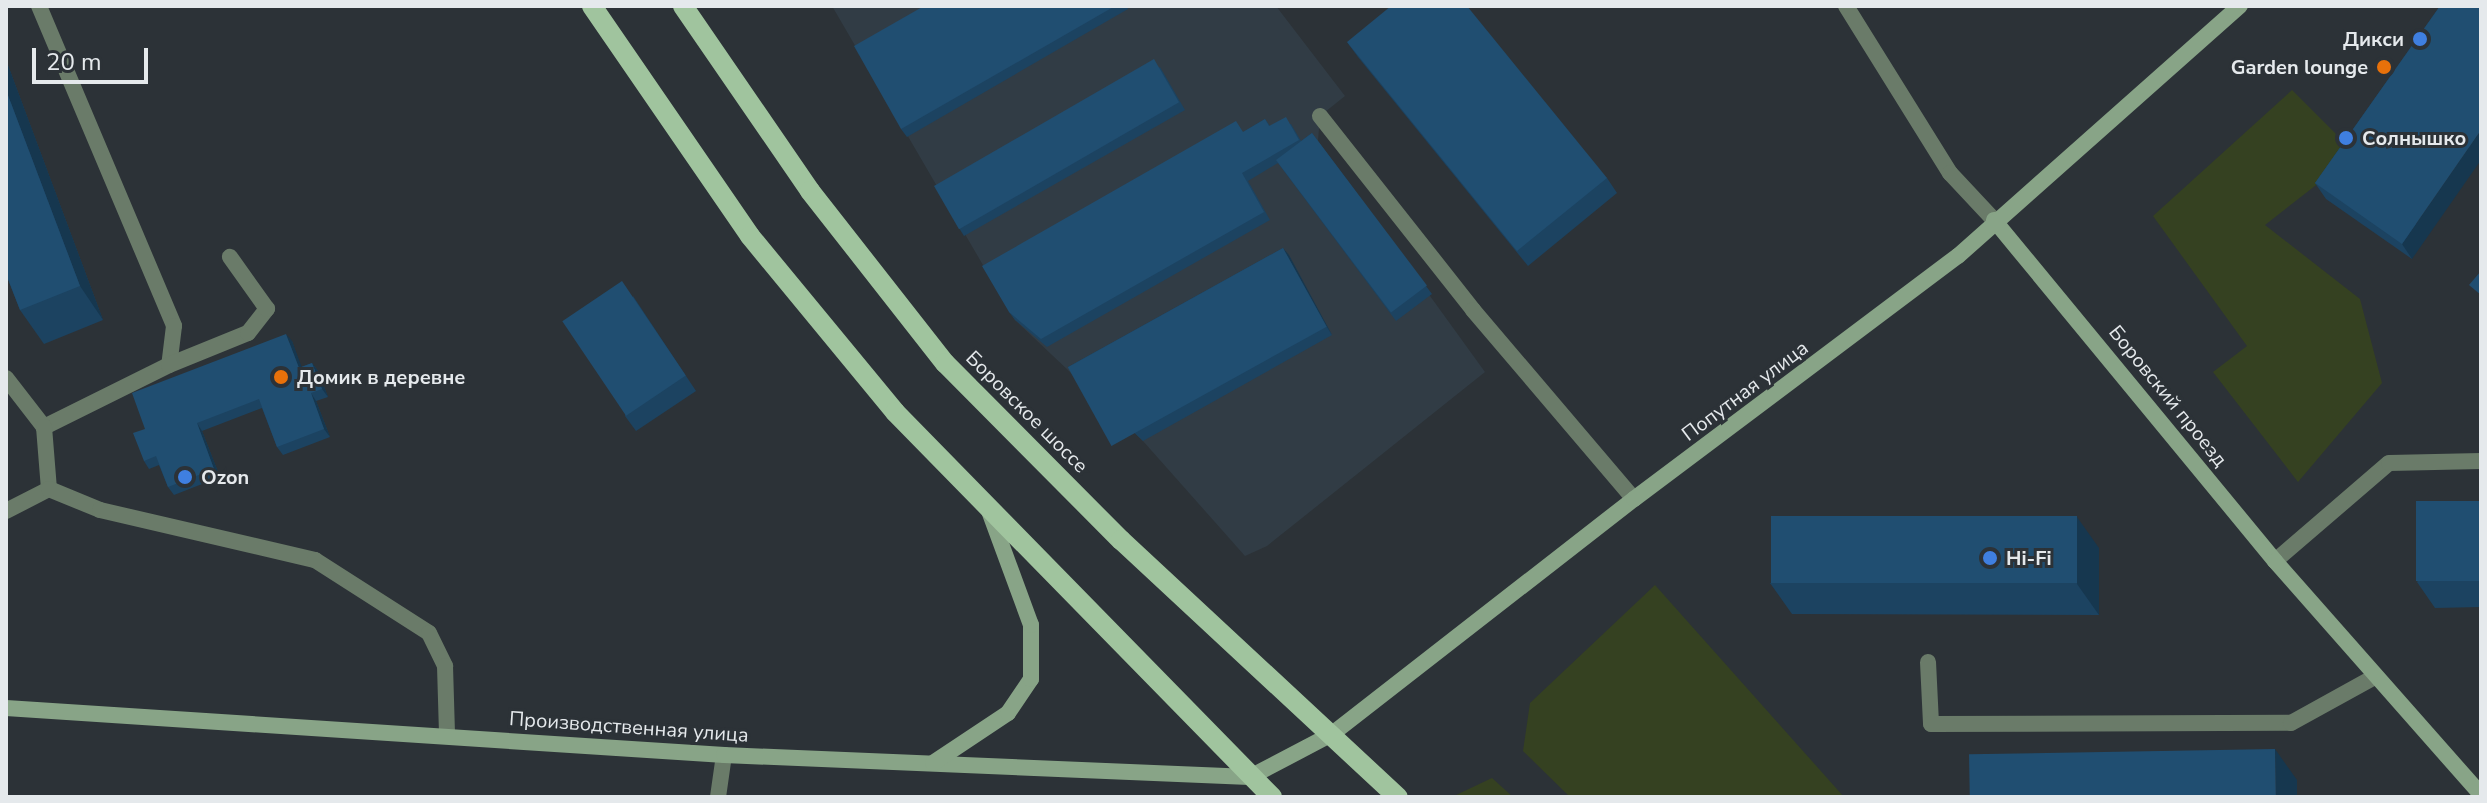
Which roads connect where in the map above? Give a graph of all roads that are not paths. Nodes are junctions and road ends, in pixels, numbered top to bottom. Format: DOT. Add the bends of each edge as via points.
graph roads {
  1 [pos="39,6"];
  2 [pos="592,6"];
  3 [pos="683,6"];
  4 [pos="1846,6"];
  5 [pos="2240,6"];
  6 [pos="1320,116"];
  7 [pos="1994,220"];
  8 [pos="230,257"];
  9 [pos="169,365"];
  10 [pos="6,378"];
  11 [pos="44,427"];
  12 [pos="2481,461"];
  13 [pos="49,489"];
  14 [pos="1634,499"];
  15 [pos="987,507"];
  16 [pos="6,511"];
  17 [pos="2275,561"];
  18 [pos="1928,662"];
  19 [pos="2376,676"];
  20 [pos="6,708"];
  21 [pos="1332,734"];
  22 [pos="447,735"];
  23 [pos="724,755"];
  24 [pos="933,763"];
  25 [pos="1250,777"];
  26 [pos="2481,795"];
  27 [pos="718,797"];
  28 [pos="1272,797"];
  29 [pos="1398,797"];
  1 -- 9 [label="street" via="174,326"];
  2 -- 15 [label="main road" via="750,236 895,412"];
  3 -- 21 [label="main road, Боровское шоссе" via="810,191 945,363 1121,540"];
  4 -- 7 [label="street, Боровский проезд" via="1950,173"];
  5 -- 7 [label="street, Попутная улица"];
  6 -- 14 [label="street" via="1473,310"];
  7 -- 14 [label="street, Попутная улица" via="1958,256"];
  7 -- 17 [label="street, Боровский проезд"];
  8 -- 9 [label="street" via="267,309 248,333"];
  9 -- 11 [label="street"];
  10 -- 11 [label="street"];
  11 -- 13 [label="street"];
  12 -- 17 [label="street" via="2389,463"];
  13 -- 16 [label="street"];
  13 -- 22 [label="street" via="100,510 315,560 429,633 445,666"];
  14 -- 21 [label="street, Попутная улица"];
  15 -- 24 [label="street" via="1031,625 1031,679 1008,713"];
  15 -- 25 [label="main road"];
  17 -- 19 [label="street, Боровский проезд"];
  18 -- 19 [label="street" via="1931,724 2291,723"];
  19 -- 26 [label="street, Боровский проезд"];
  20 -- 22 [label="street, Производственная улица"];
  21 -- 25 [label="street, Попутная улица"];
  21 -- 29 [label="main road, Боровское шоссе"];
  22 -- 23 [label="street, Производственная улица"];
  23 -- 24 [label="street, Производственная улица"];
  23 -- 27 [label="street"];
  24 -- 25 [label="street, Производственная улица" via="1121,776"];
  25 -- 28 [label="main road"];
}
